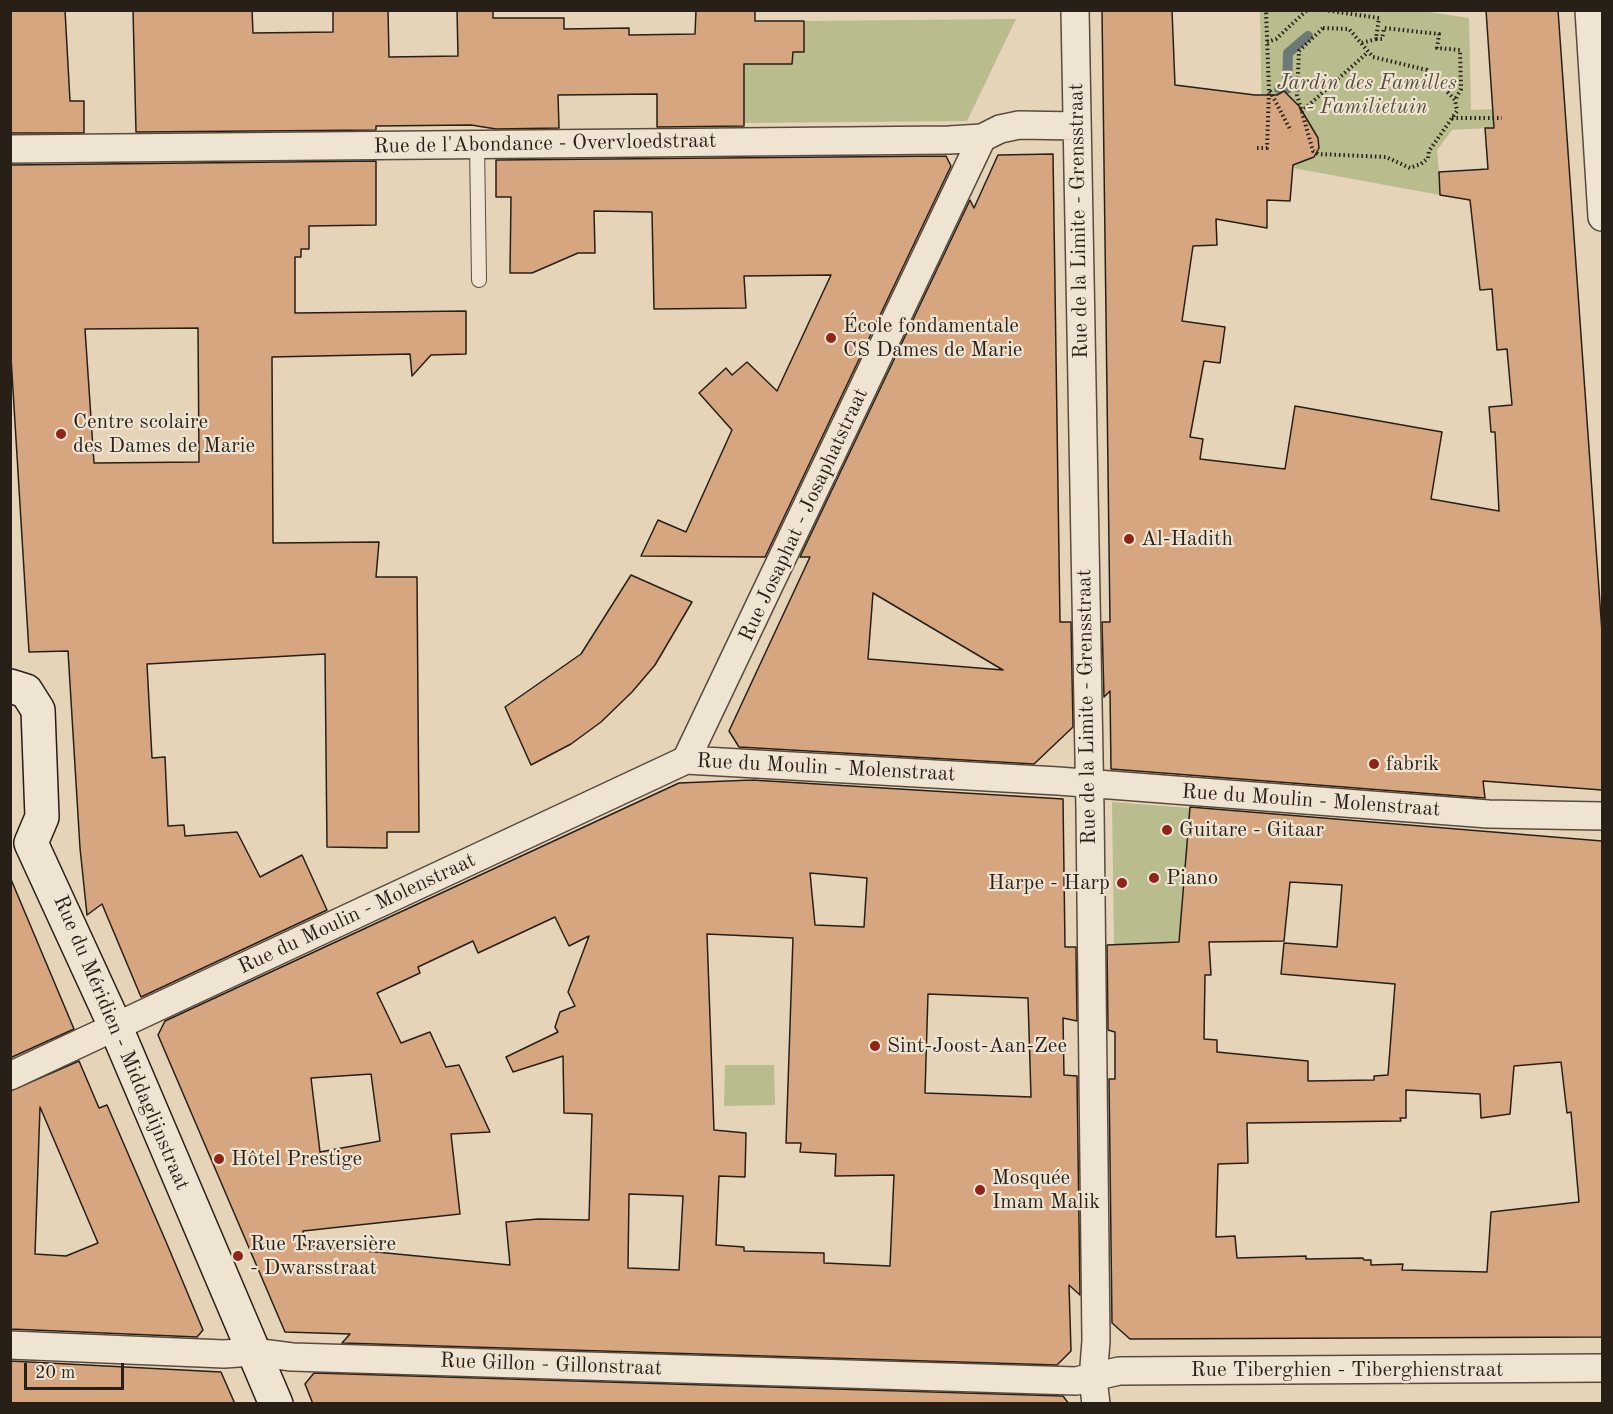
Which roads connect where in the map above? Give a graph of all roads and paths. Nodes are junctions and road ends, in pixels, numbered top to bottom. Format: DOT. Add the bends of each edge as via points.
graph roads {
  1 [pos="1075,10"];
  2 [pos="1266,10"];
  3 [pos="1307,10"];
  4 [pos="1323,10"];
  5 [pos="1589,10"];
  6 [pos="1377,39"];
  7 [pos="1267,42"];
  8 [pos="1361,43"];
  9 [pos="1368,52"];
  10 [pos="1269,91"];
  11 [pos="1455,100"];
  12 [pos="1300,113"];
  13 [pos="1452,118"];
  14 [pos="1502,118"];
  15 [pos="1077,126"];
  16 [pos="1291,131"];
  17 [pos="982,138"];
  18 [pos="477,144"];
  19 [pos="1257,148"];
  20 [pos="10,149"];
  21 [pos="1602,217"];
  22 [pos="480,280"];
  23 [pos="10,686"];
  24 [pos="686,760"];
  25 [pos="1089,784"];
  26 [pos="1602,816"];
  27 [pos="21,847"];
  28 [pos="116,1028"];
  29 [pos="10,1076"];
  30 [pos="10,1345"];
  31 [pos="253,1352"];
  32 [pos="1602,1368"];
  33 [pos="1094,1391"];
  34 [pos="276,1404"];
  1 -- 15 [label="street, Rue de la Limite - Grensstraat"];
  2 -- 7 [label="path"];
  3 -- 7 [label="path" via="1276,39"];
  4 -- 6 [label="path" via="1379,18"];
  5 -- 21 [label="street"];
  6 -- 8 [label="path"];
  6 -- 11 [label="path" via="1382,39 1384,28 1439,34 1437,48 1460,50 1461,89"];
  7 -- 10 [label="path"];
  8 -- 9 [label="path"];
  8 -- 12 [label="path" via="1349,29 1323,28 1299,51"];
  9 -- 11 [label="path" via="1373,57 1427,70"];
  9 -- 12 [label="path"];
  10 -- 16 [label="path"];
  10 -- 19 [label="path" via="1267,148"];
  11 -- 13 [label="path"];
  12 -- 13 [label="path" via="1310,144 1318,154 1386,157 1410,168 1428,158"];
  13 -- 14 [label="path"];
  15 -- 17 [label="street, Rue de l'Abondance - Overvloedstraat" via="1019,125"];
  15 -- 25 [label="street, Rue de la Limite - Grensstraat"];
  17 -- 18 [label="street, Rue de l'Abondance - Overvloedstraat"];
  17 -- 24 [label="street, Rue Josaphat - Josaphatstraat"];
  18 -- 20 [label="street, Rue de l'Abondance - Overvloedstraat"];
  18 -- 22 [label="lane"];
  23 -- 27 [label="street, Rue du Méridien - Middaglijnstraat" via="26,691 38,710 42,817"];
  24 -- 25 [label="street, Rue du Moulin - Molenstraat"];
  24 -- 28 [label="street, Rue du Moulin - Molenstraat"];
  25 -- 26 [label="street, Rue du Moulin - Molenstraat" via="1488,814"];
  25 -- 33 [label="street, Rue de la Limite - Grensstraat"];
  27 -- 28 [label="street, Rue du Méridien - Middaglijnstraat"];
  28 -- 29 [label="street, Rue du Moulin - Molenstraat"];
  28 -- 31 [label="street, Rue du Méridien - Middaglijnstraat"];
  30 -- 31 [label="street, Rue Gillon - Gillonstraat"];
  31 -- 33 [label="street, Rue Gillon - Gillonstraat" via="304,1358 1076,1381"];
  31 -- 34 [label="street, Rue du Méridien - Middaglijnstraat"];
  32 -- 33 [label="street, Rue Tiberghien - Tiberghienstraat" via="1119,1371"];
}
